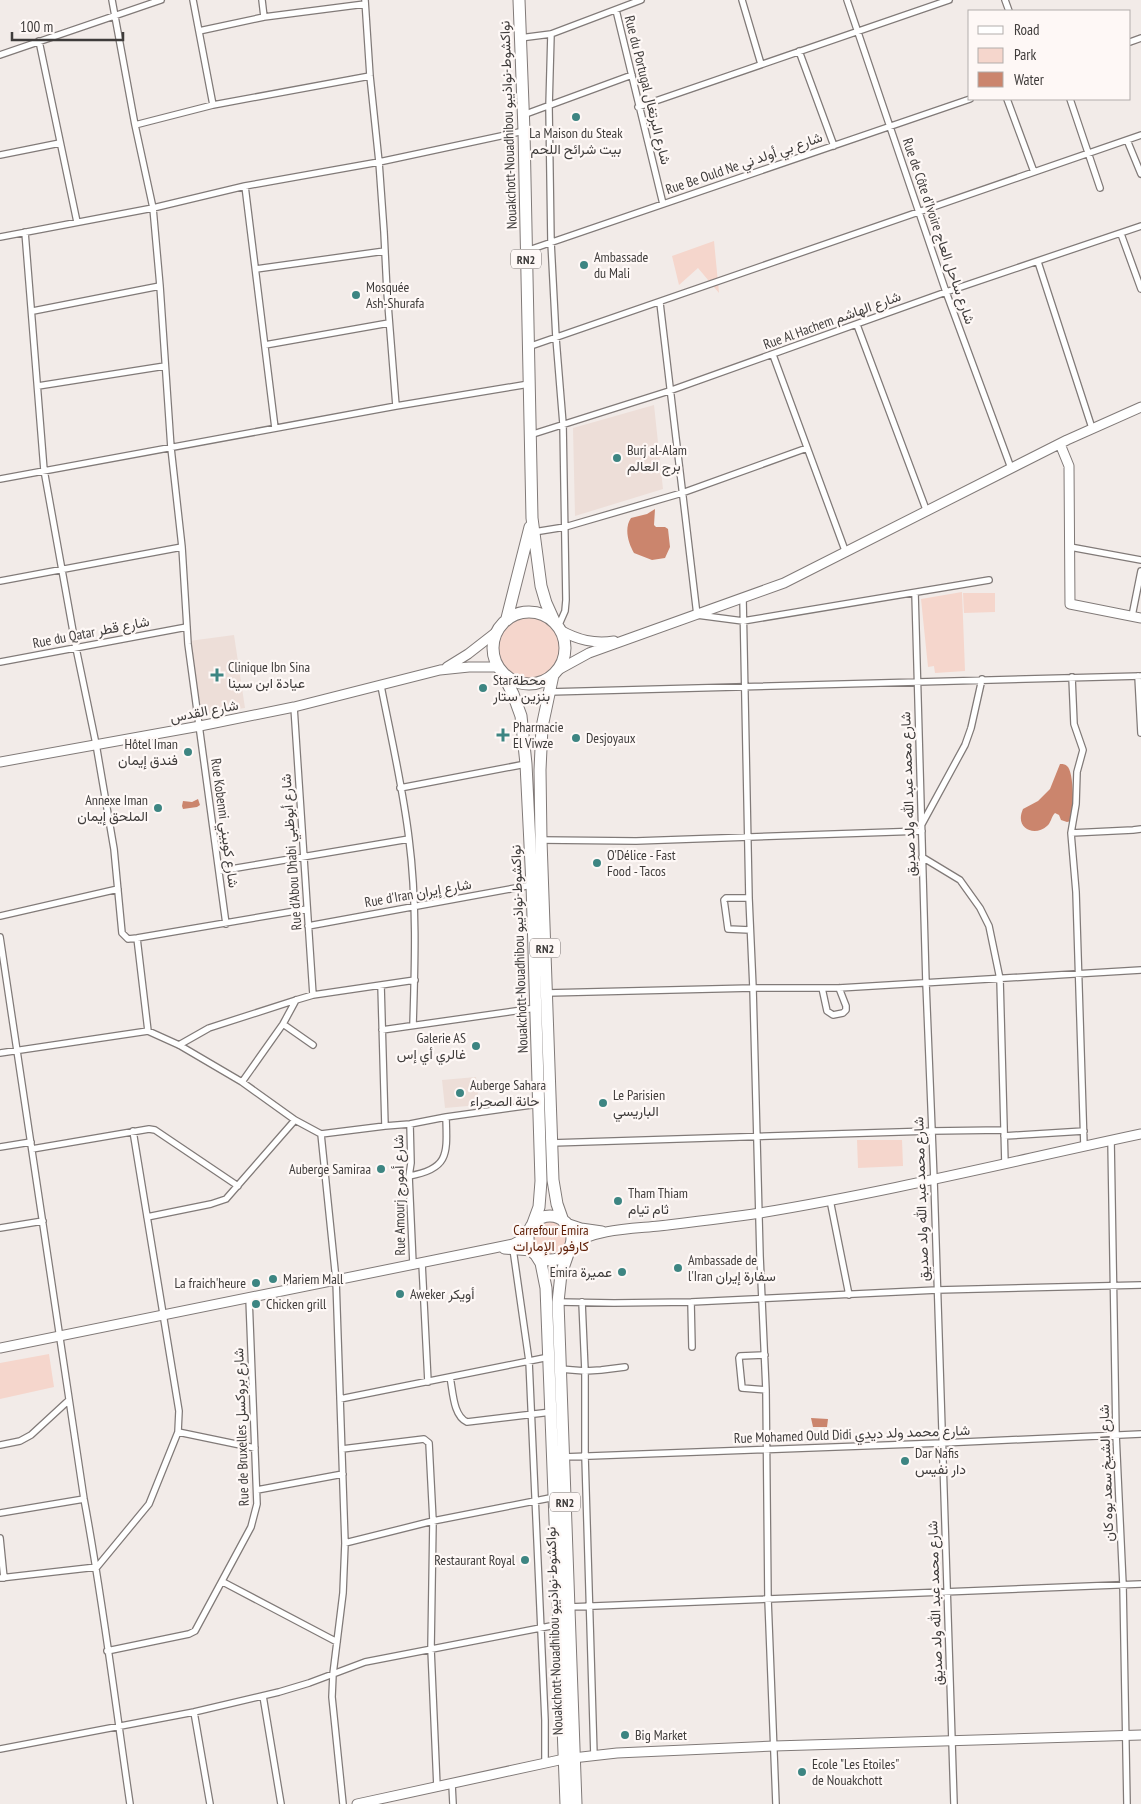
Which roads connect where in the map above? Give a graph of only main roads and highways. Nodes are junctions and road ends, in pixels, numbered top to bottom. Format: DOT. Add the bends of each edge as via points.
graph roads {
  1 [pos="519,0"];
  2 [pos="532,518"];
  3 [pos="507,618"];
  4 [pos="558,627"];
  5 [pos="500,671"];
  6 [pos="555,672"];
  7 [pos="564,1222"];
  8 [pos="530,1231"];
  9 [pos="571,1247"];
  10 [pos="534,1253"];
  11 [pos="559,1497"];
  12 [pos="564,1623"];
  13 [pos="569,1758"];
  14 [pos="566,1804"];
  15 [pos="576,1804"];
  1 -- 2 [label="highway, Nouakchott-Nouadhibou نواكشوط-نواذيبو / RN2"];
  2 -- 3 [label="highway, Nouakchott-Nouadhibou نواكشوط-نواذيبو / RN2"];
  2 -- 4 [label="highway, Nouakchott-Nouadhibou نواكشوط-نواذيبو / RN2" via="541,586"];
  3 -- 4 [label="highway" via="532,612"];
  3 -- 5 [label="highway" via="495,633 492,647 494,661"];
  4 -- 6 [label="highway" via="565,654"];
  5 -- 6 [label="highway" via="512,680 528,684 538,683"];
  5 -- 8 [label="highway, Nouakchott-Nouadhibou نواكشوط-نواذيبو / RN2" via="514,694 521,716 526,764 541,1187 539,1207"];
  6 -- 7 [label="highway, Nouakchott-Nouadhibou نواكشوط-نواذيبو / RN2" via="542,727 541,840 553,1180"];
  7 -- 8 [label="highway" via="546,1217 536,1222"];
  7 -- 9 [label="highway" via="571,1231"];
  8 -- 10 [label="highway"];
  9 -- 10 [label="highway" via="555,1260 542,1259"];
  9 -- 11 [label="highway, Nouakchott-Nouadhibou نواكشوط-نواذيبو / RN2" via="561,1274 558,1302 563,1457"];
  10 -- 11 [label="highway, Nouakchott-Nouadhibou نواكشوط-نواذيبو / RN2" via="541,1263 546,1288 551,1412"];
  11 -- 12 [label="highway, Nouakchott-Nouadhibou نواكشوط-نواذيبو / RN2"];
  11 -- 12 [label="highway, Nouakchott-Nouadhibou نواكشوط-نواذيبو / RN2" via="570,1607"];
  12 -- 13 [label="highway, Nouakchott-Nouadhibou نواكشوط-نواذيبو / RN2"];
  13 -- 14 [label="highway, Nouakchott-Nouadhibou نواكشوط-نواذيبو / RN2"];
  13 -- 15 [label="highway, Nouakchott-Nouadhibou نواكشوط-نواذيبو / RN2"];
}
